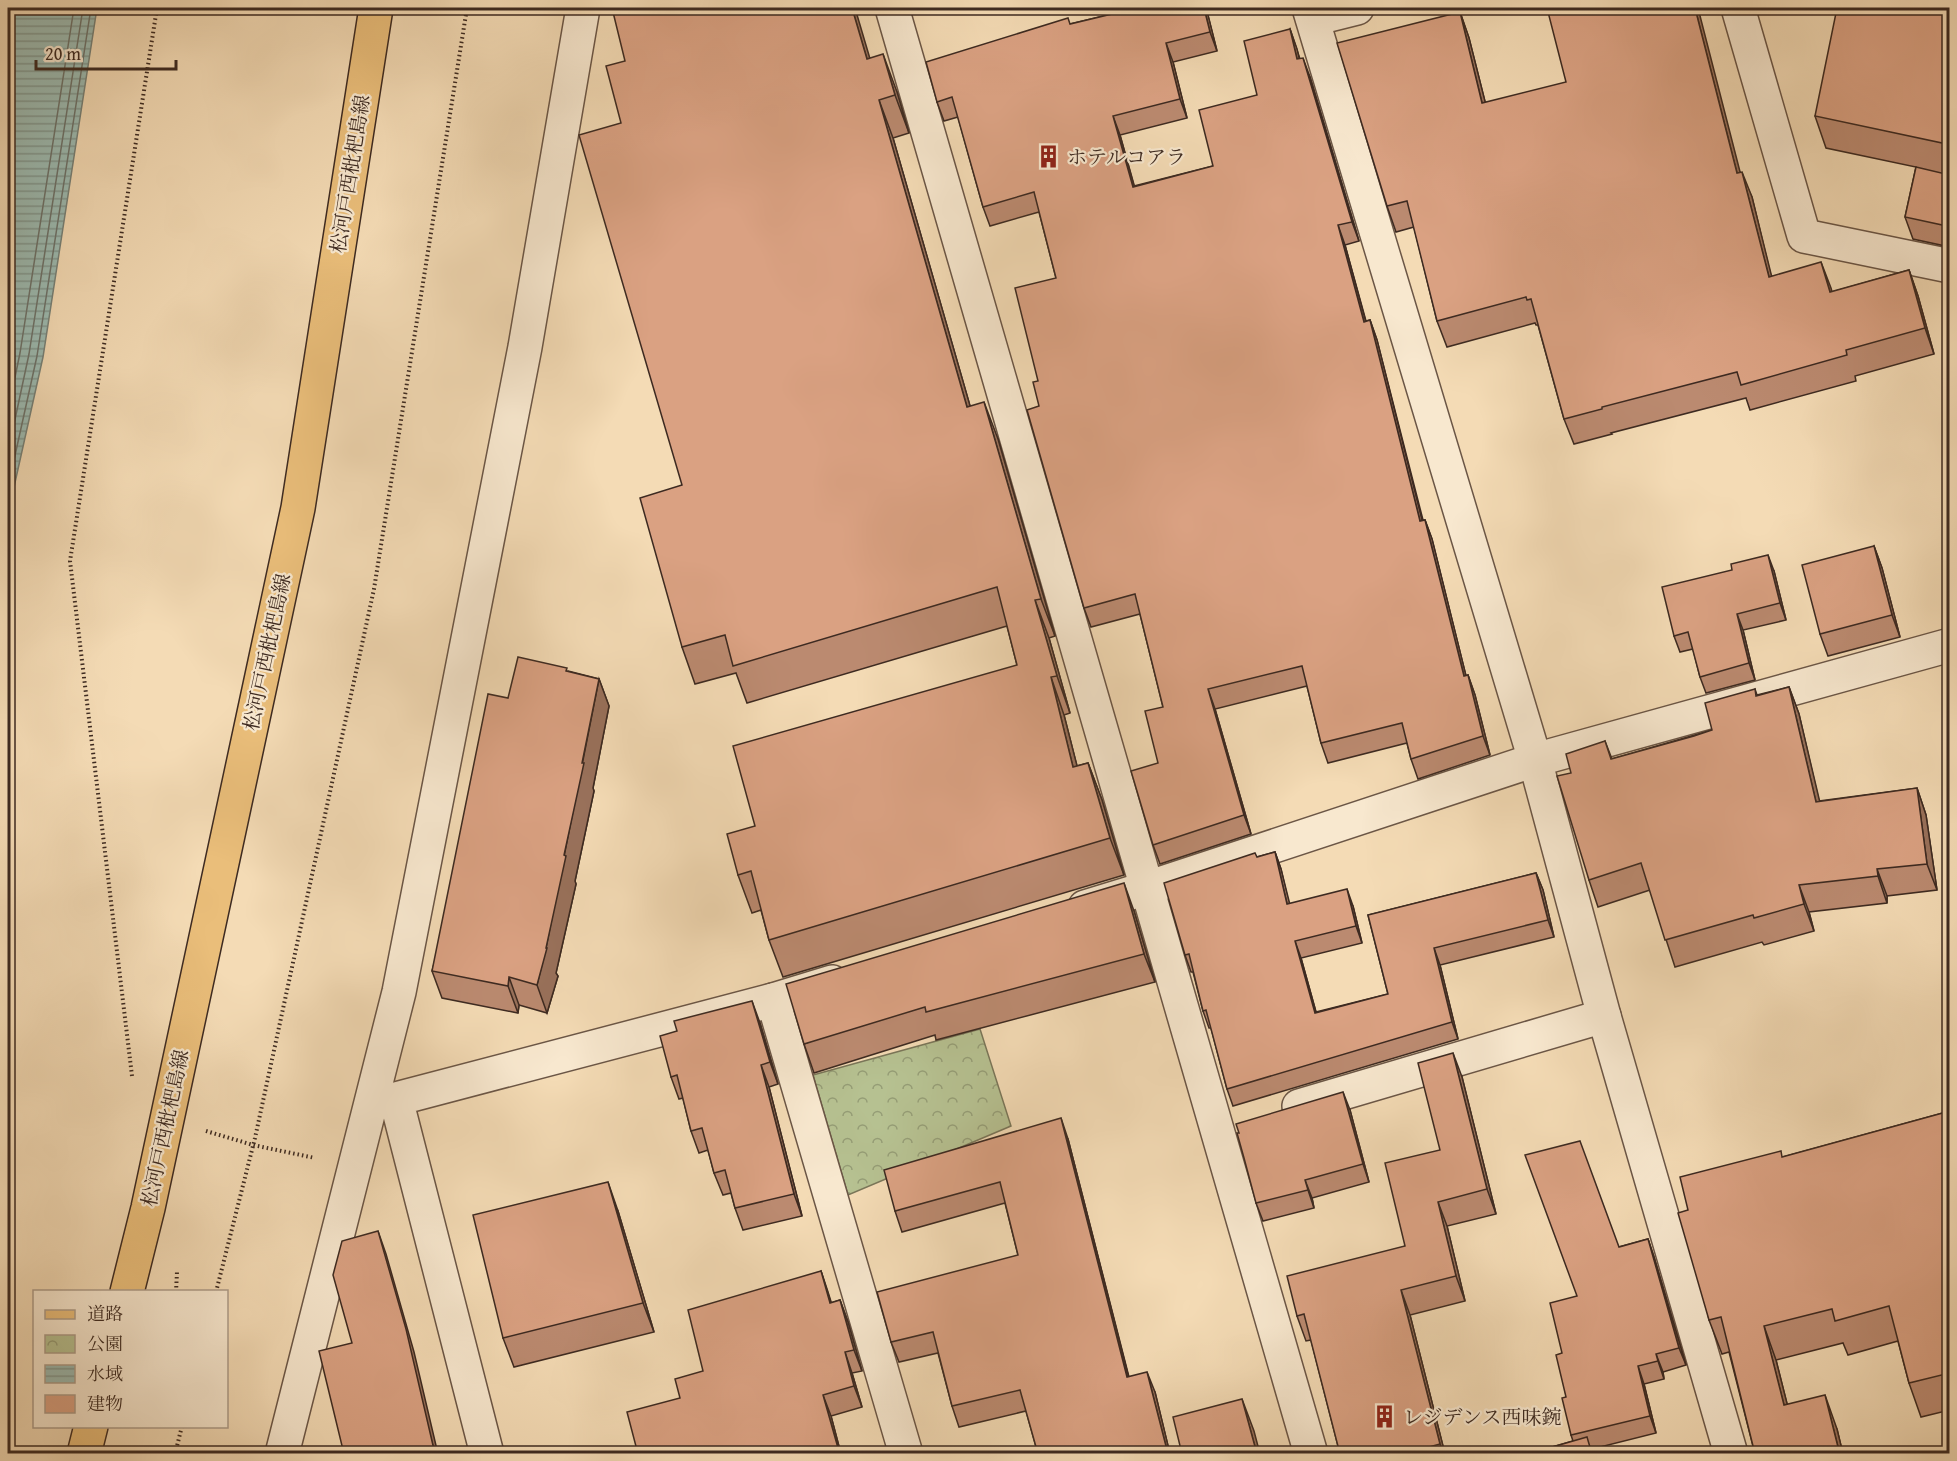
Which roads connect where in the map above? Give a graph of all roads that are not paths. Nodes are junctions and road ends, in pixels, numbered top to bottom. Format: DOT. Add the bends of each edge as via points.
graph roads {
  1 [pos="376,8"];
  2 [pos="584,8"];
  3 [pos="892,8"];
  4 [pos="1357,8"];
  5 [pos="1738,8"];
  6 [pos="1311,13"];
  7 [pos="1950,266"];
  8 [pos="1950,645"];
  9 [pos="1535,760"];
  10 [pos="1147,888"];
  11 [pos="1057,915"];
  12 [pos="864,973"];
  13 [pos="773,1000"];
  14 [pos="1604,1016"];
  15 [pos="383,1103"];
  16 [pos="1274,1114"];
  17 [pos="127,1290"];
  18 [pos="90,1428"];
  19 [pos="84,1454"];
  20 [pos="282,1454"];
  21 [pos="488,1454"];
  22 [pos="906,1454"];
  23 [pos="1311,1454"];
  24 [pos="1731,1454"];
  1 -- 17 [label="main road, 松河戸西枇杷島線" via="298,508 148,1208"];
  2 -- 15 [label="street" via="523,359 399,992"];
  3 -- 10 [label="street"];
  4 -- 6 [label="street"];
  5 -- 7 [label="street" via="1804,236"];
  6 -- 9 [label="street"];
  8 -- 9 [label="street"];
  9 -- 10 [label="street"];
  9 -- 14 [label="street"];
  10 -- 11 [label="street"];
  10 -- 23 [label="street" via="1228,1127"];
  12 -- 13 [label="street"];
  13 -- 15 [label="street"];
  13 -- 22 [label="street"];
  14 -- 16 [label="street"];
  14 -- 24 [label="street"];
  15 -- 20 [label="street" via="354,1166"];
  15 -- 21 [label="street"];
  18 -- 19 [label="main road"];
}
